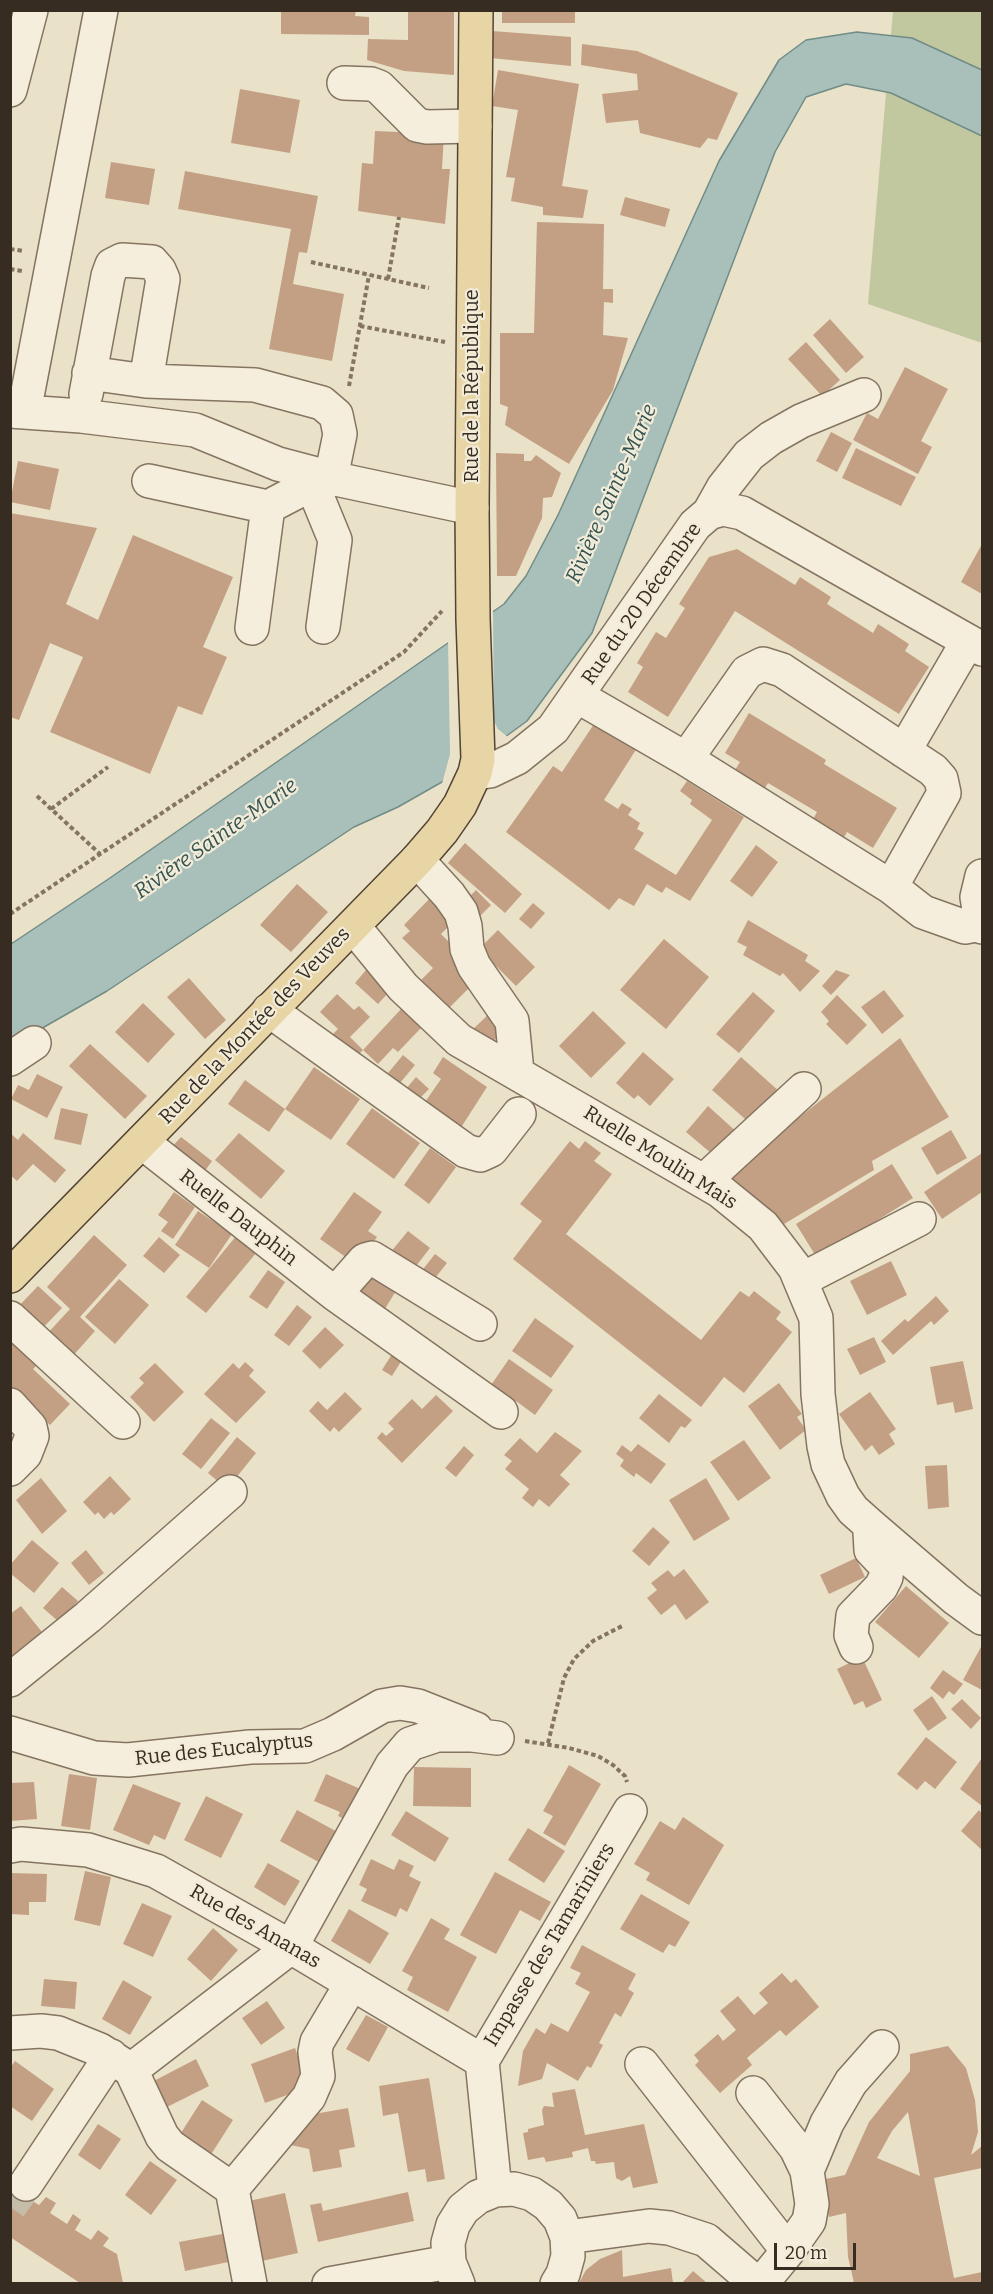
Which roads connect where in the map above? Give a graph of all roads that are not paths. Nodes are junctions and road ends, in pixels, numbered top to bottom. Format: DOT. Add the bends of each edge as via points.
graph roads {
  1 [pos="31,10"];
  2 [pos="101,10"];
  3 [pos="476,10"];
  4 [pos="344,83"];
  5 [pos="10,90"];
  6 [pos="474,126"];
  7 [pos="89,373"];
  8 [pos="146,381"];
  9 [pos="864,395"];
  10 [pos="17,412"];
  11 [pos="81,416"];
  12 [pos="149,481"];
  13 [pos="322,481"];
  14 [pos="268,507"];
  15 [pos="472,508"];
  16 [pos="709,513"];
  17 [pos="323,627"];
  18 [pos="252,628"];
  19 [pos="975,645"];
  20 [pos="577,696"];
  21 [pos="904,751"];
  22 [pos="686,759"];
  23 [pos="477,765"];
  24 [pos="417,860"];
  25 [pos="982,876"];
  26 [pos="891,887"];
  27 [pos="353,926"];
  28 [pos="981,926"];
  29 [pos="269,1010"];
  30 [pos="518,1072"];
  31 [pos="804,1089"];
  32 [pos="519,1114"];
  33 [pos="142,1142"];
  34 [pos="704,1181"];
  35 [pos="919,1219"];
  36 [pos="10,1276"];
  37 [pos="801,1281"];
  38 [pos="335,1294"];
  39 [pos="10,1318"];
  40 [pos="480,1324"];
  41 [pos="10,1405"];
  42 [pos="501,1412"];
  43 [pos="123,1422"];
  44 [pos="10,1469"];
  45 [pos="230,1492"];
  46 [pos="871,1526"];
  47 [pos="982,1618"];
  48 [pos="856,1647"];
  49 [pos="10,1680"];
  50 [pos="10,1733"];
  51 [pos="630,1811"];
  52 [pos="10,1846"];
  53 [pos="291,1947"];
  54 [pos="352,1983"];
  55 [pos="10,2033"];
  56 [pos="882,2047"];
  57 [pos="482,2061"];
  58 [pos="121,2063"];
  59 [pos="642,2064"];
  60 [pos="753,2093"];
  61 [pos="807,2171"];
  62 [pos="26,2184"];
  63 [pos="232,2189"];
  64 [pos="495,2190"];
  65 [pos="567,2237"];
  66 [pos="788,2251"];
  67 [pos="454,2273"];
  68 [pos="750,2281"];
  69 [pos="250,2283"];
  70 [pos="329,2283"];
  71 [pos="556,2283"];
  1 -- 5 [label="street"];
  2 -- 10 [label="street"];
  3 -- 6 [label="main road, Rue de la République"];
  4 -- 6 [label="street" via="379,87 417,125"];
  6 -- 15 [label="main road, Rue de la République"];
  7 -- 8 [label="street"];
  7 -- 8 [label="street" via="112,265 122,260 152,262 163,279"];
  7 -- 11 [label="street"];
  8 -- 13 [label="street" via="255,385 322,404 336,415 340,434"];
  9 -- 16 [label="street" via="801,421 749,454"];
  10 -- 11 [label="street"];
  11 -- 13 [label="street" via="195,430"];
  12 -- 14 [label="street"];
  13 -- 14 [label="street"];
  13 -- 15 [label="street"];
  13 -- 17 [label="street" via="335,540"];
  14 -- 18 [label="street"];
  15 -- 23 [label="main road, Rue de la République"];
  16 -- 19 [label="street, Rue du 20 Décembre" via="723,509 742,513"];
  16 -- 20 [label="street, Rue du 20 Décembre" via="695,525"];
  19 -- 21 [label="street"];
  20 -- 22 [label="street"];
  20 -- 23 [label="street, Rue du 20 Décembre" via="553,729 537,743 490,771"];
  21 -- 22 [label="street" via="782,670 763,664 747,672"];
  21 -- 26 [label="street" via="933,770 941,779 944,793"];
  22 -- 26 [label="street"];
  23 -- 24 [label="main road, Rue de la Montée des Veuves" via="460,805"];
  24 -- 27 [label="main road, Rue de la Montée des Veuves"];
  24 -- 30 [label="street" via="461,912 467,950 474,966 512,1021"];
  25 -- 28 [label="street" via="977,897"];
  26 -- 28 [label="street" via="923,912 965,927"];
  27 -- 29 [label="main road, Rue de la Montée des Veuves"];
  27 -- 30 [label="street, Ruelle Moulin Mais" via="403,987 459,1040"];
  29 -- 32 [label="street" via="466,1150 480,1155 490,1150"];
  29 -- 33 [label="main road, Rue de la Montée des Veuves"];
  30 -- 34 [label="street, Ruelle Moulin Mais"];
  31 -- 34 [label="street"];
  33 -- 36 [label="main road, Rue de la Montée des Veuves"];
  33 -- 38 [label="street, Ruelle Dauphin"];
  34 -- 37 [label="street, Ruelle Moulin Mais" via="764,1226"];
  35 -- 37 [label="street"];
  37 -- 46 [label="street, Ruelle Moulin Mais" via="816,1318 818,1394 828,1464 843,1496"];
  38 -- 40 [label="street" via="365,1260 372,1258"];
  38 -- 42 [label="street, Ruelle Dauphin"];
  39 -- 43 [label="street"];
  41 -- 44 [label="street" via="30,1427 32,1436 26,1454"];
  45 -- 49 [label="street"];
  46 -- 47 [label="street, Ruelle Moulin Mais"];
  46 -- 48 [label="street" via="871,1550 887,1567 886,1577 850,1625"];
  50 -- 53 [label="street, Rue des Eucalyptus" via="94,1758 128,1760 250,1747 305,1746 382,1706 400,1703 418,1706 497,1738 437,1735 410,1744 392,1765"];
  51 -- 57 [label="street, Impasse des Tamariniers"];
  52 -- 53 [label="street, Rue des Ananas" via="88,1850 156,1871"];
  53 -- 54 [label="street, Rue des Ananas"];
  53 -- 58 [label="street"];
  54 -- 57 [label="street, Rue des Ananas"];
  54 -- 63 [label="street" via="317,2042 318,2076 309,2097"];
  55 -- 58 [label="street" via="58,2032"];
  56 -- 61 [label="street" via="851,2082 827,2123"];
  57 -- 64 [label="street, Impasse des Tamariniers"];
  58 -- 62 [label="street"];
  58 -- 63 [label="street" via="162,2136"];
  59 -- 66 [label="street"];
  60 -- 61 [label="street" via="796,2148"];
  61 -- 66 [label="street" via="812,2204 809,2221"];
  63 -- 69 [label="street"];
  64 -- 65 [label="street" via="514,2189 532,2194 560,2219"];
  64 -- 67 [label="street" via="463,2209 453,2225 448,2243"];
  65 -- 68 [label="street" via="649,2226 669,2228 706,2240"];
  65 -- 71 [label="street" via="568,2256"];
  66 -- 68 [label="street"];
  67 -- 70 [label="street"];
}
